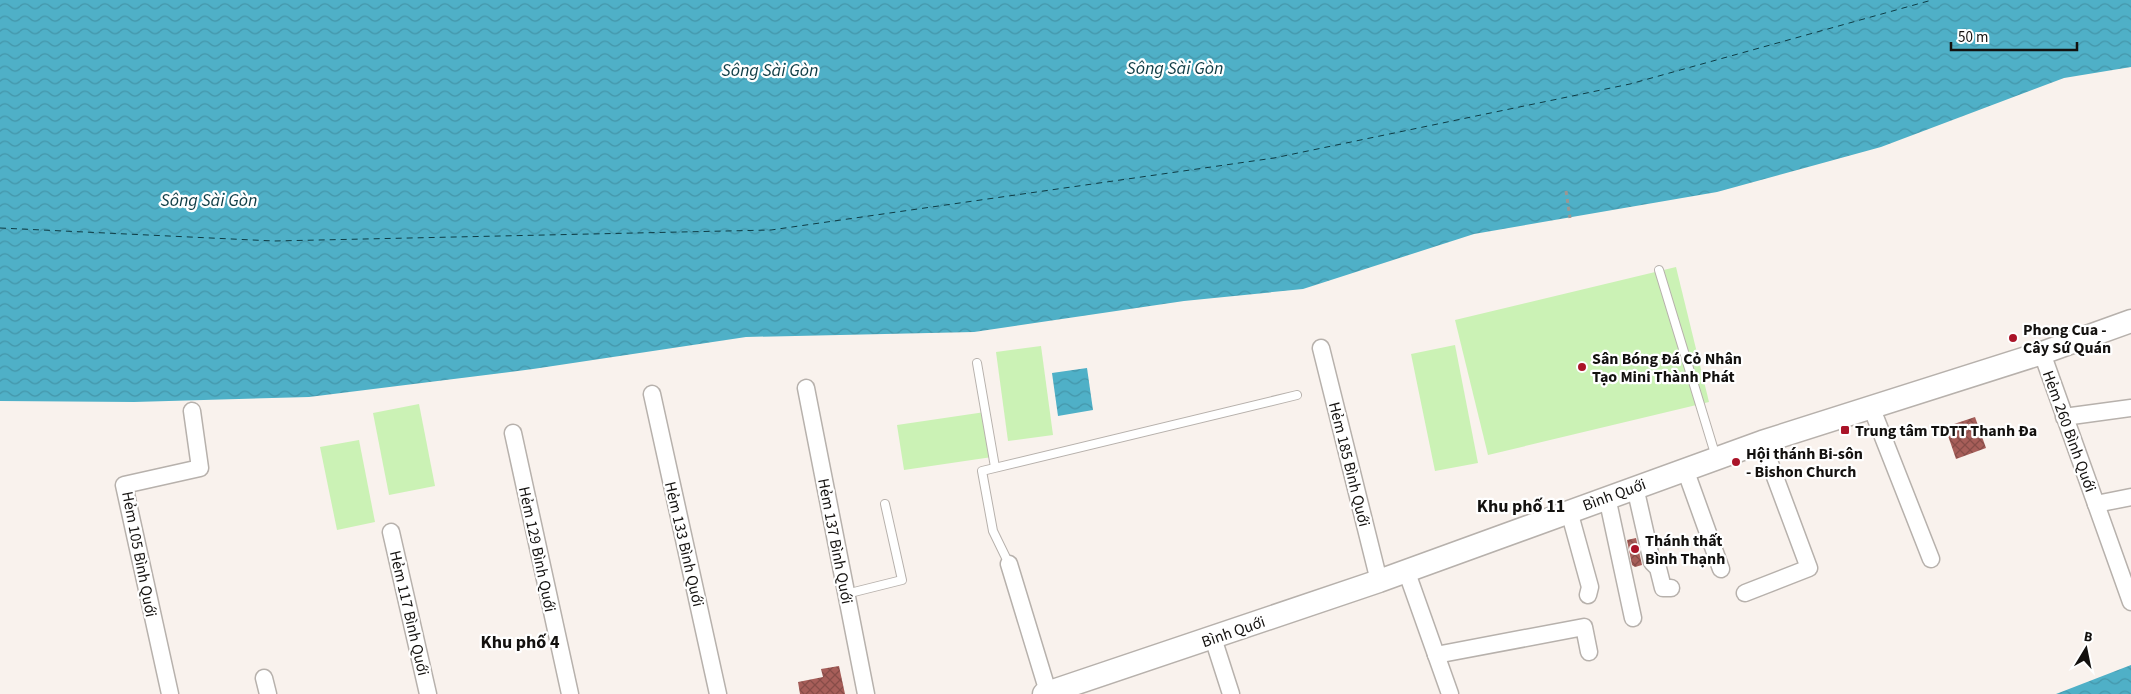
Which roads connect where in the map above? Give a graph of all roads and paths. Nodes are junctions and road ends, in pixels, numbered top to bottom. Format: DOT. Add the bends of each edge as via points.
graph roads {
  1 [pos="1566,191"];
  2 [pos="1570,218"];
  3 [pos="1659,270"];
  4 [pos="2131,322"];
  5 [pos="1321,348"];
  6 [pos="2042,353"];
  7 [pos="977,363"];
  8 [pos="806,388"];
  9 [pos="652,394"];
  10 [pos="1297,395"];
  11 [pos="2131,408"];
  12 [pos="1872,409"];
  13 [pos="192,411"];
  14 [pos="2064,417"];
  15 [pos="513,433"];
  16 [pos="1762,442"];
  17 [pos="1716,458"];
  18 [pos="995,467"];
  19 [pos="1685,469"];
  20 [pos="1635,487"];
  21 [pos="1607,497"];
  22 [pos="2131,498"];
  23 [pos="885,504"];
  24 [pos="2096,504"];
  25 [pos="1568,511"];
  26 [pos="390,532"];
  27 [pos="1930,559"];
  28 [pos="1009,564"];
  29 [pos="1721,569"];
  30 [pos="1406,570"];
  31 [pos="1379,581"];
  32 [pos="1671,588"];
  33 [pos="1745,593"];
  34 [pos="846,594"];
  35 [pos="1588,595"];
  36 [pos="2131,602"];
  37 [pos="1633,618"];
  38 [pos="1213,638"];
  39 [pos="1589,652"];
  40 [pos="1436,655"];
  41 [pos="264,678"];
  42 [pos="1046,693"];
  43 [pos="170,694"];
  44 [pos="268,694"];
  45 [pos="428,694"];
  46 [pos="570,694"];
  47 [pos="718,694"];
  48 [pos="866,694"];
  49 [pos="1230,694"];
  50 [pos="1450,694"];
  1 -- 2 [label="path"];
  3 -- 17 [label="lane"];
  4 -- 6 [label="main road, Bình Quới"];
  5 -- 31 [label="street, Hẻm 185 Bình Quới"];
  6 -- 12 [label="main road, Bình Quới"];
  6 -- 14 [label="street, Hẻm 260 Bình Quới"];
  7 -- 18 [label="lane"];
  8 -- 34 [label="street, Hẻm 137 Bình Quới"];
  9 -- 47 [label="street, Hẻm 133 Bình Quới"];
  10 -- 18 [label="lane"];
  11 -- 14 [label="street"];
  12 -- 16 [label="main road, Bình Quới"];
  12 -- 27 [label="street"];
  13 -- 43 [label="street, Hẻm 105 Bình Quới" via="200,468 124,485"];
  14 -- 24 [label="street, Hẻm 260 Bình Quới"];
  15 -- 46 [label="street, Hẻm 129 Bình Quới"];
  16 -- 17 [label="main road, Bình Quới"];
  16 -- 33 [label="street" via="1808,568"];
  17 -- 19 [label="main road, Bình Quới"];
  18 -- 28 [label="lane" via="982,471 992,531"];
  19 -- 20 [label="main road, Bình Quới"];
  19 -- 29 [label="street"];
  20 -- 21 [label="main road, Bình Quới"];
  20 -- 32 [label="street" via="1652,562 1658,568 1663,588"];
  21 -- 25 [label="main road, Bình Quới"];
  21 -- 37 [label="street"];
  22 -- 24 [label="street, Hẻm 260 Bình Quới"];
  23 -- 34 [label="lane" via="902,580"];
  24 -- 36 [label="street"];
  25 -- 30 [label="main road, Bình Quới"];
  25 -- 35 [label="street" via="1590,586"];
  26 -- 45 [label="street, Hẻm 117 Bình Quới"];
  28 -- 42 [label="street"];
  30 -- 31 [label="main road, Bình Quới"];
  30 -- 40 [label="street"];
  31 -- 38 [label="main road, Bình Quới"];
  34 -- 48 [label="street, Hẻm 137 Bình Quới"];
  38 -- 42 [label="main road, Bình Quới"];
  38 -- 49 [label="street"];
  39 -- 40 [label="street" via="1584,627"];
  40 -- 50 [label="street"];
  41 -- 44 [label="street"];
}
